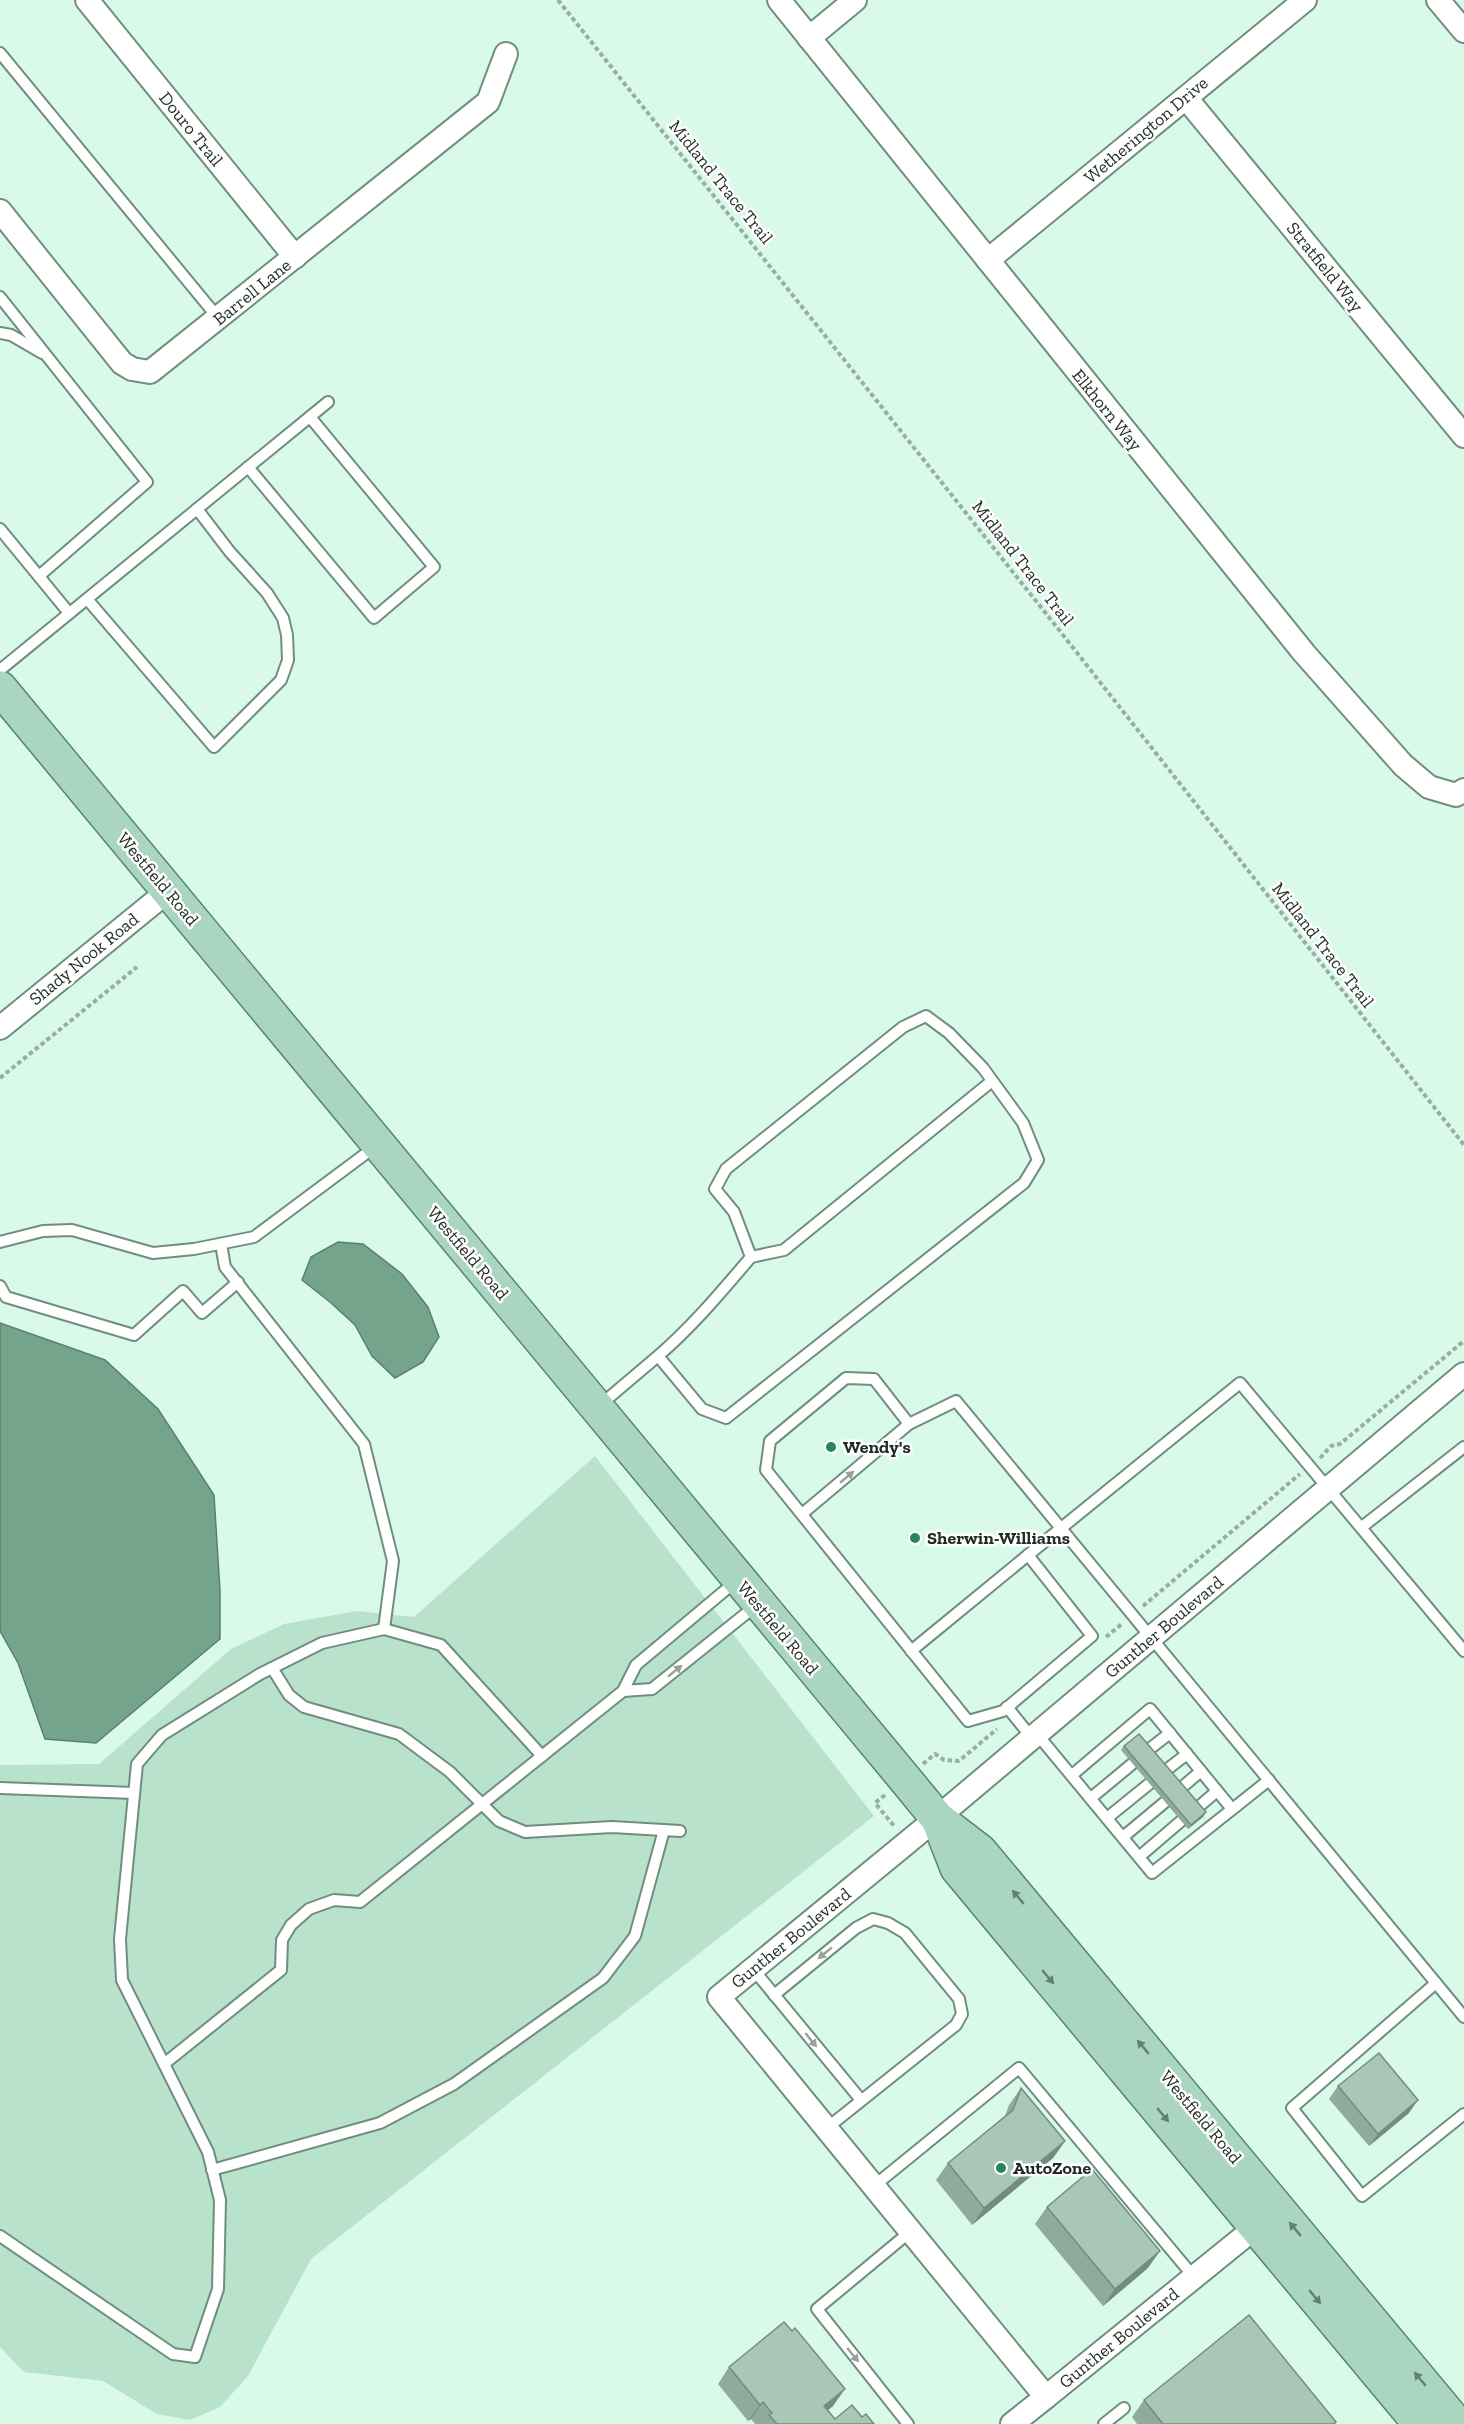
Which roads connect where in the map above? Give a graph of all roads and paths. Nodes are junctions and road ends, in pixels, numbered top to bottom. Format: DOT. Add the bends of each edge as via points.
graph roads {
  1 [pos="87,0"];
  2 [pos="558,0"];
  3 [pos="779,0"];
  4 [pos="855,0"];
  5 [pos="1305,0"];
  6 [pos="1438,0"];
  7 [pos="1464,31"];
  8 [pos="809,38"];
  9 [pos="0,53"];
  10 [pos="506,54"];
  11 [pos="1186,98"];
  12 [pos="0,212"];
  13 [pos="296,257"];
  14 [pos="988,260"];
  15 [pos="0,297"];
  16 [pos="219,319"];
  17 [pos="0,333"];
  18 [pos="47,357"];
  19 [pos="328,402"];
  20 [pos="310,417"];
  21 [pos="1464,436"];
  22 [pos="248,467"];
  23 [pos="197,509"];
  24 [pos="0,529"];
  25 [pos="39,576"];
  26 [pos="87,599"];
  27 [pos="69,613"];
  28 [pos="0,670"];
  29 [pos="0,688"];
  30 [pos="1460,792"];
  31 [pos="168,891"];
  32 [pos="137,967"];
  33 [pos="0,1028"];
  34 [pos="0,1078"];
  35 [pos="992,1081"];
  36 [pos="378,1144"];
  37 [pos="1464,1145"];
  38 [pos="0,1242"];
  39 [pos="221,1244"];
  40 [pos="752,1257"];
  41 [pos="238,1282"];
  42 [pos="0,1286"];
  43 [pos="658,1356"];
  44 [pos="1464,1374"];
  45 [pos="596,1408"];
  46 [pos="909,1424"];
  47 [pos="1464,1447"];
  48 [pos="1329,1488"];
  49 [pos="802,1514"];
  50 [pos="1362,1527"];
  51 [pos="1062,1529"];
  52 [pos="1028,1555"];
  53 [pos="748,1592"];
  54 [pos="384,1629"];
  55 [pos="1151,1638"];
  56 [pos="911,1651"];
  57 [pos="1464,1651"];
  58 [pos="272,1668"];
  59 [pos="623,1691"];
  60 [pos="1007,1707"];
  61 [pos="1170,1733"];
  62 [pos="1035,1736"];
  63 [pos="1148,1751"];
  64 [pos="1186,1754"];
  65 [pos="542,1756"];
  66 [pos="1132,1764"];
  67 [pos="1165,1771"];
  68 [pos="1201,1771"];
  69 [pos="1072,1775"];
  70 [pos="1269,1780"];
  71 [pos="1149,1784"];
  72 [pos="0,1788"];
  73 [pos="1180,1789"];
  74 [pos="1217,1791"];
  75 [pos="134,1793"];
  76 [pos="1091,1798"];
  77 [pos="1164,1802"];
  78 [pos="483,1804"];
  79 [pos="1196,1809"];
  80 [pos="1232,1809"];
  81 [pos="937,1818"];
  82 [pos="1107,1818"];
  83 [pos="1181,1821"];
  84 [pos="664,1830"];
  85 [pos="680,1831"];
  86 [pos="1123,1837"];
  87 [pos="1139,1857"];
  88 [pos="753,1969"];
  89 [pos="1436,1983"];
  90 [pos="774,1995"];
  91 [pos="1464,2017"];
  92 [pos="164,2064"];
  93 [pos="861,2100"];
  94 [pos="1464,2114"];
  95 [pos="827,2128"];
  96 [pos="212,2169"];
  97 [pos="874,2186"];
  98 [pos="1256,2227"];
  99 [pos="911,2231"];
  100 [pos="0,2236"];
  101 [pos="1194,2277"];
  102 [pos="1046,2397"];
  103 [pos="1124,2408"];
  104 [pos="908,2424"];
  105 [pos="1012,2424"];
  106 [pos="1104,2424"];
  107 [pos="1420,2424"];
  108 [pos="1457,2424"];
  1 -- 13 [label="street, Douro Trail"];
  2 -- 37 [label="path, Midland Trace Trail"];
  3 -- 8 [label="street, Elkhorn Way"];
  4 -- 8 [label="street"];
  5 -- 11 [label="street, Wetherington Drive"];
  6 -- 7 [label="street"];
  8 -- 14 [label="street, Elkhorn Way"];
  9 -- 16 [label="lane"];
  10 -- 13 [label="street, Barrell Lane" via="488,102"];
  11 -- 14 [label="street, Wetherington Drive"];
  11 -- 21 [label="street, Stratfield Way"];
  12 -- 16 [label="street, Barrell Lane" via="122,363 132,369 150,372"];
  13 -- 16 [label="street, Barrell Lane"];
  14 -- 30 [label="street, Elkhorn Way" via="1369,729 1429,787"];
  15 -- 18 [label="lane"];
  17 -- 18 [label="lane" via="11,335"];
  18 -- 25 [label="lane" via="147,482"];
  19 -- 20 [label="lane"];
  20 -- 22 [label="lane"];
  20 -- 22 [label="lane" via="434,567 374,618"];
  22 -- 23 [label="lane"];
  23 -- 26 [label="lane"];
  23 -- 26 [label="lane" via="267,593 283,618 287,635 288,660 281,680 214,747"];
  24 -- 25 [label="lane"];
  25 -- 27 [label="lane"];
  26 -- 27 [label="lane"];
  27 -- 28 [label="lane"];
  29 -- 31 [label="main road, Westfield Road"];
  31 -- 33 [label="street, Shady Nook Road"];
  31 -- 36 [label="main road, Westfield Road"];
  32 -- 34 [label="path"];
  35 -- 40 [label="lane" via="784,1250"];
  35 -- 40 [label="lane" via="949,1033 926,1016 903,1027 726,1169 715,1189 734,1212"];
  35 -- 43 [label="lane" via="1023,1124 1038,1160 1024,1183 726,1418 702,1409"];
  36 -- 39 [label="lane" via="254,1237"];
  36 -- 45 [label="main road, Westfield Road"];
  38 -- 39 [label="lane" via="43,1231 72,1230 153,1253"];
  39 -- 41 [label="lane" via="225,1267"];
  40 -- 43 [label="lane"];
  41 -- 42 [label="lane" via="202,1313 183,1292 134,1335 6,1297"];
  41 -- 54 [label="lane" via="364,1444 393,1561"];
  43 -- 45 [label="lane"];
  44 -- 48 [label="street, Gunther Boulevard"];
  45 -- 53 [label="main road, Westfield Road"];
  49 -- 46 [label="lane, one-way"];
  46 -- 49 [label="lane" via="874,1379 846,1378 770,1441 766,1470"];
  46 -- 51 [label="lane" via="956,1401"];
  47 -- 50 [label="lane"];
  48 -- 50 [label="lane"];
  48 -- 51 [label="lane" via="1240,1383"];
  48 -- 55 [label="street, Gunther Boulevard"];
  49 -- 56 [label="lane"];
  50 -- 57 [label="lane"];
  51 -- 52 [label="lane"];
  51 -- 55 [label="lane"];
  52 -- 56 [label="lane"];
  52 -- 60 [label="lane" via="1092,1636"];
  53 -- 59 [label="lane" via="636,1665"];
  59 -- 53 [label="lane, one-way" via="652,1689"];
  53 -- 81 [label="main road, Westfield Road"];
  54 -- 58 [label="lane" via="322,1643"];
  54 -- 65 [label="lane" via="441,1645"];
  55 -- 62 [label="street, Gunther Boulevard"];
  55 -- 70 [label="lane"];
  56 -- 60 [label="lane" via="968,1721"];
  58 -- 75 [label="lane" via="162,1735 137,1764"];
  58 -- 78 [label="lane" via="289,1695 304,1707 399,1734 450,1772"];
  59 -- 65 [label="lane"];
  60 -- 62 [label="lane"];
  61 -- 63 [label="lane"];
  61 -- 64 [label="lane"];
  61 -- 69 [label="lane" via="1150,1709"];
  62 -- 69 [label="lane"];
  62 -- 81 [label="street, Gunther Boulevard"];
  64 -- 67 [label="lane"];
  64 -- 68 [label="lane"];
  65 -- 78 [label="lane"];
  66 -- 76 [label="lane"];
  68 -- 73 [label="lane"];
  68 -- 74 [label="lane"];
  69 -- 76 [label="lane"];
  70 -- 80 [label="lane"];
  70 -- 89 [label="lane"];
  71 -- 82 [label="lane"];
  72 -- 75 [label="lane"];
  74 -- 79 [label="lane"];
  74 -- 80 [label="lane"];
  75 -- 92 [label="lane" via="120,1939 122,1980"];
  76 -- 82 [label="lane"];
  77 -- 86 [label="lane"];
  78 -- 84 [label="lane" via="499,1821 525,1832 612,1827"];
  78 -- 92 [label="lane" via="360,1902 334,1900 309,1909 291,1925 282,1940 281,1970"];
  80 -- 87 [label="lane" via="1152,1873"];
  81 -- 88 [label="street, Gunther Boulevard"];
  81 -- 98 [label="main road, Westfield Road, one-way" via="957,1868"];
  108 -- 81 [label="main road, Westfield Road, one-way" via="980,1851"];
  82 -- 86 [label="lane"];
  83 -- 87 [label="lane"];
  84 -- 85 [label="lane"];
  84 -- 96 [label="lane" via="635,1936 603,1978 454,2084 380,2123"];
  86 -- 87 [label="lane"];
  88 -- 90 [label="lane"];
  88 -- 95 [label="street, Gunther Boulevard" via="719,1997"];
  89 -- 91 [label="lane"];
  89 -- 94 [label="lane" via="1292,2108 1362,2196"];
  90 -- 93 [label="lane, one-way"];
  93 -- 90 [label="lane, one-way" via="956,2025 962,2014 959,1999 905,1933 873,1919 856,1928"];
  92 -- 96 [label="lane" via="208,2152"];
  93 -- 95 [label="lane"];
  95 -- 97 [label="street, Gunther Boulevard"];
  96 -- 100 [label="lane" via="220,2200 218,2289 195,2357 173,2354"];
  97 -- 99 [label="street, Gunther Boulevard"];
  97 -- 101 [label="lane" via="1019,2068"];
  98 -- 101 [label="street, Gunther Boulevard"];
  98 -- 107 [label="main road, Westfield Road, one-way"];
  99 -- 102 [label="street, Gunther Boulevard"];
  99 -- 104 [label="lane, one-way" via="817,2309"];
  101 -- 102 [label="street, Gunther Boulevard"];
  102 -- 105 [label="street"];
  103 -- 106 [label="lane"];
}
